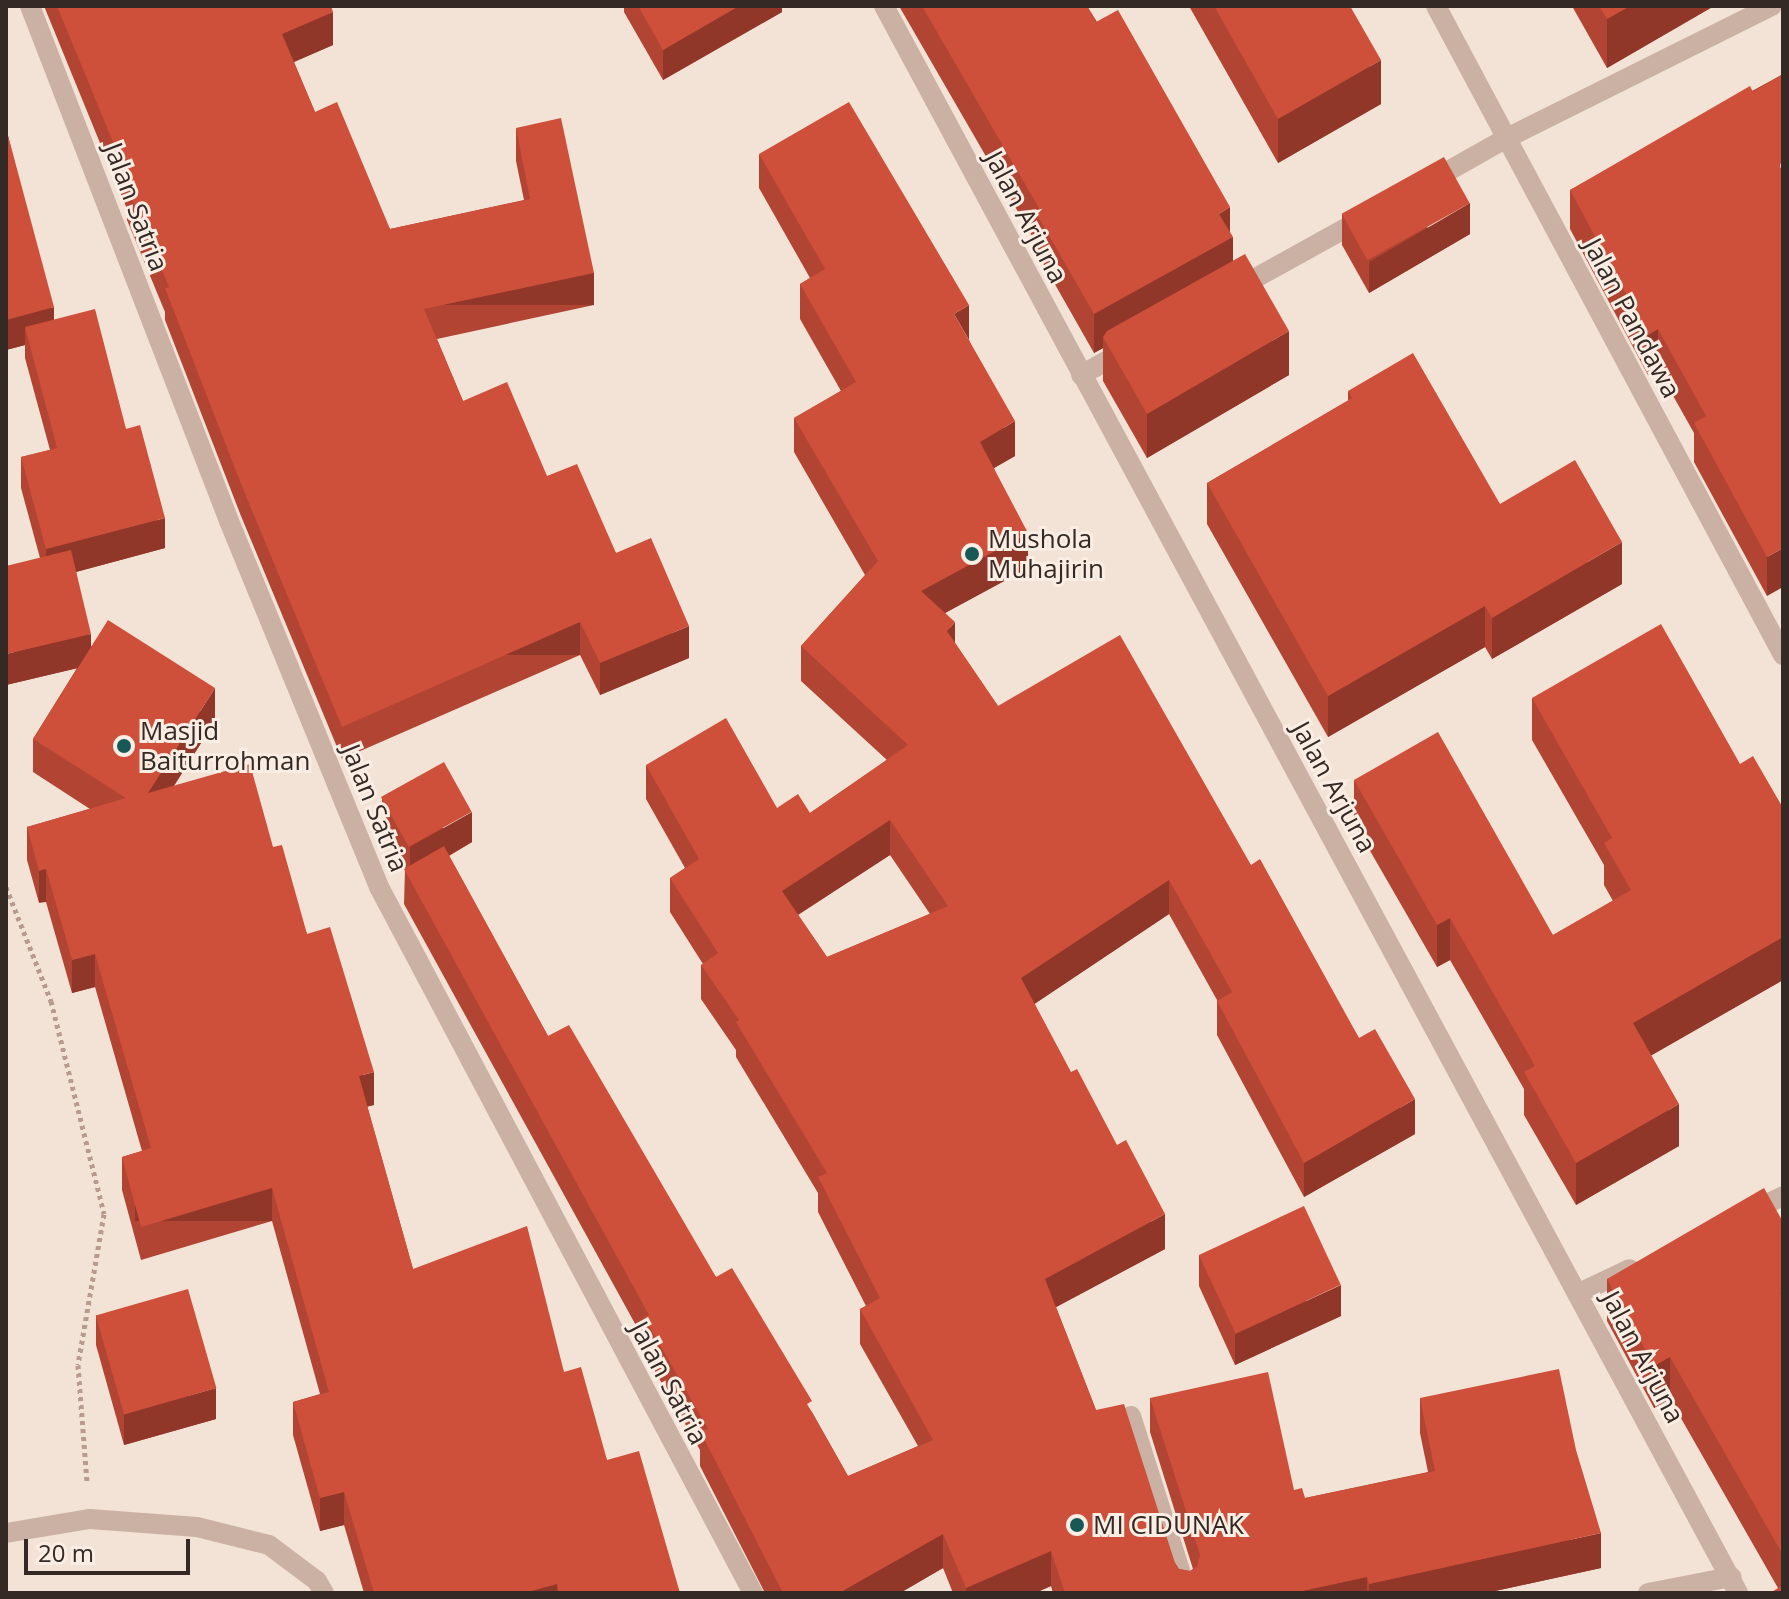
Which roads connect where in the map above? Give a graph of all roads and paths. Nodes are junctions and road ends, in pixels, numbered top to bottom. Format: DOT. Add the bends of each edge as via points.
graph roads {
  1 [pos="30,6"];
  2 [pos="884,6"];
  3 [pos="1436,6"];
  4 [pos="1772,6"];
  5 [pos="1507,138"];
  6 [pos="1410,192"];
  7 [pos="1383,207"];
  8 [pos="1218,299"];
  9 [pos="1149,337"];
  10 [pos="1081,375"];
  11 [pos="1783,655"];
  12 [pos="6,887"];
  13 [pos="1783,1196"];
  14 [pos="1729,1222"];
  15 [pos="1647,1261"];
  16 [pos="1579,1293"];
  17 [pos="1131,1416"];
  18 [pos="90,1519"];
  19 [pos="6,1533"];
  20 [pos="1734,1585"];
  21 [pos="324,1593"];
  22 [pos="753,1593"];
  23 [pos="1187,1593"];
  24 [pos="1648,1593"];
  1 -- 22 [label="street, Jalan Satria" via="229,521 379,887"];
  2 -- 10 [label="street, Jalan Arjuna"];
  3 -- 5 [label="street, Jalan Pandawa"];
  4 -- 5 [label="street"];
  5 -- 6 [label="street"];
  5 -- 11 [label="street, Jalan Pandawa"];
  7 -- 8 [label="street"];
  9 -- 10 [label="street"];
  10 -- 16 [label="street, Jalan Arjuna"];
  12 -- 18 [label="path" via="51,1001 104,1214 78,1365"];
  13 -- 14 [label="street"];
  15 -- 16 [label="street"];
  16 -- 20 [label="street, Jalan Arjuna"];
  17 -- 23 [label="street"];
  18 -- 19 [label="street"];
  18 -- 21 [label="street" via="197,1527 269,1545 317,1581"];
  20 -- 24 [label="street"];
}
